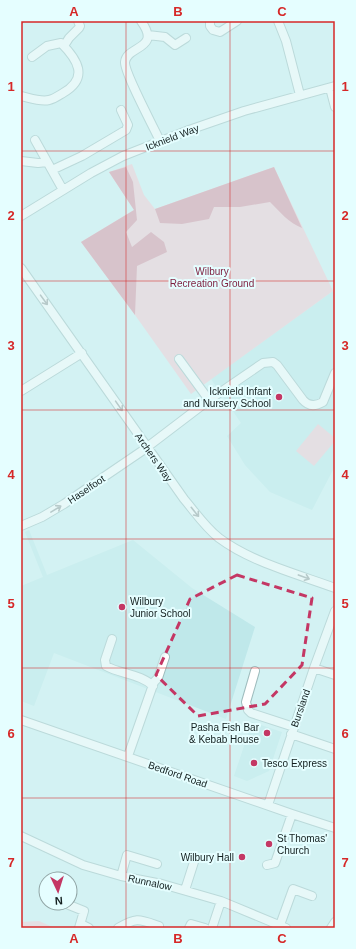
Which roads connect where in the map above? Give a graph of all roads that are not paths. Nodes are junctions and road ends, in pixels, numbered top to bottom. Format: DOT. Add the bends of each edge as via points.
graph roads {
  1 [pos="78,21"];
  2 [pos="141,21"];
  3 [pos="210,21"];
  4 [pos="237,21"];
  5 [pos="278,21"];
  6 [pos="148,35"];
  7 [pos="186,38"];
  8 [pos="64,46"];
  9 [pos="32,57"];
  10 [pos="333,87"];
  11 [pos="300,95"];
  12 [pos="21,96"];
  13 [pos="335,107"];
  14 [pos="121,110"];
  15 [pos="35,140"];
  16 [pos="160,141"];
  17 [pos="21,161"];
  18 [pos="47,162"];
  19 [pos="52,170"];
  20 [pos="63,190"];
  21 [pos="21,216"];
  22 [pos="22,271"];
  23 [pos="82,353"];
  24 [pos="179,359"];
  25 [pos="335,373"];
  26 [pos="21,391"];
  27 [pos="209,400"];
  28 [pos="148,447"];
  29 [pos="21,526"];
  30 [pos="335,588"];
  31 [pos="335,611"];
  32 [pos="112,639"];
  33 [pos="165,657"];
  34 [pos="314,668"];
  35 [pos="255,671"];
  36 [pos="335,675"];
  37 [pos="153,686"];
  38 [pos="21,720"];
  39 [pos="292,730"];
  40 [pos="335,749"];
  41 [pos="128,756"];
  42 [pos="268,805"];
  43 [pos="292,814"];
  44 [pos="335,828"];
  45 [pos="21,836"];
  46 [pos="194,862"];
  47 [pos="157,864"];
  48 [pos="267,865"];
  49 [pos="121,876"];
  50 [pos="185,890"];
  51 [pos="312,896"];
  52 [pos="221,901"];
  53 [pos="78,909"];
  54 [pos="335,922"];
  55 [pos="80,926"];
  56 [pos="159,926"];
  57 [pos="283,927"];
  58 [pos="89,928"];
  59 [pos="118,928"];
  60 [pos="189,928"];
  61 [pos="205,928"];
  62 [pos="212,928"];
  63 [pos="331,928"];
  1 -- 8 [label="street" via="79,28"];
  2 -- 6 [label="street"];
  3 -- 4 [label="street" via="213,30 220,32"];
  5 -- 11 [label="street"];
  6 -- 7 [label="street" via="165,37 175,45"];
  6 -- 16 [label="street" via="144,43 126,58 125,63 129,77"];
  8 -- 9 [label="street" via="61,43 47,46"];
  8 -- 12 [label="street" via="79,68 76,83 50,100"];
  10 -- 11 [label="street, Icknield Way"];
  10 -- 13 [label="street"];
  11 -- 16 [label="street, Icknield Way" via="244,110"];
  14 -- 19 [label="street" via="128,125 126,130"];
  15 -- 18 [label="street"];
  16 -- 20 [label="street, Icknield Way" via="123,156"];
  17 -- 18 [label="street"];
  18 -- 19 [label="street"];
  19 -- 20 [label="street"];
  20 -- 21 [label="street, Icknield Way"];
  22 -- 23 [label="street, Archers Way, one-way"];
  23 -- 26 [label="street"];
  23 -- 28 [label="street, Archers Way, one-way"];
  24 -- 27 [label="street"];
  25 -- 27 [label="street, Haselfoot" via="323,402 316,405 305,403 277,365 270,362 259,365"];
  27 -- 28 [label="street, Haselfoot"];
  29 -- 28 [label="street, Haselfoot, one-way" via="64,504"];
  28 -- 30 [label="street, Archers Way, one-way" via="184,499 218,537 255,559"];
  31 -- 34 [label="street, Bursland"];
  32 -- 37 [label="street" via="105,660 106,666 148,681"];
  33 -- 37 [label="street"];
  34 -- 36 [label="street"];
  34 -- 39 [label="street, Bursland"];
  35 -- 39 [label="street" via="246,702 248,710"];
  37 -- 41 [label="street"];
  38 -- 41 [label="street, Bedford Road"];
  39 -- 40 [label="street"];
  39 -- 42 [label="street, Bursland"];
  41 -- 42 [label="street, Bedford Road"];
  42 -- 43 [label="street, Bedford Road"];
  43 -- 44 [label="street, Bedford Road"];
  43 -- 48 [label="street" via="275,863"];
  45 -- 49 [label="street, Runnalow" via="83,865"];
  46 -- 50 [label="street"];
  47 -- 49 [label="street" via="127,855"];
  49 -- 50 [label="street, Runnalow"];
  50 -- 52 [label="street, Runnalow"];
  51 -- 57 [label="street, Runnalow" via="293,889"];
  52 -- 57 [label="street, Runnalow"];
  52 -- 62 [label="street"];
  53 -- 55 [label="street" via="84,911"];
  54 -- 63 [label="street"];
  55 -- 58 [label="street"];
  56 -- 59 [label="street" via="131,920"];
  60 -- 61 [label="street" via="191,924"];
}
